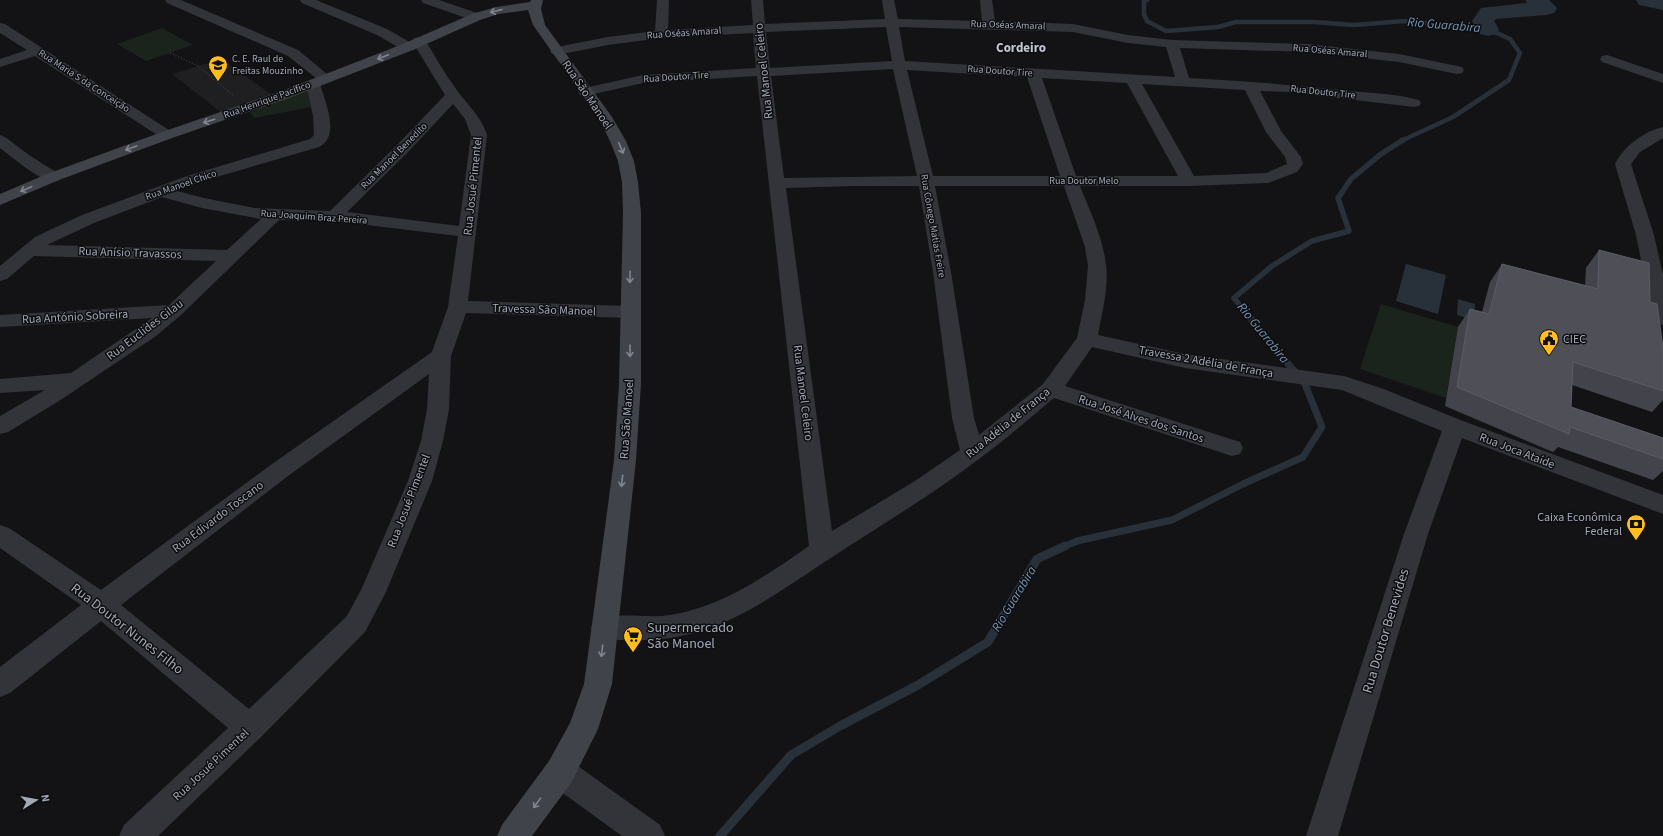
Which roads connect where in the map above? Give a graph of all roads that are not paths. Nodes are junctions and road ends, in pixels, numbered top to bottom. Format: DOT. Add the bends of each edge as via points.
graph roads {
  1 [pos="306,0"];
  2 [pos="427,0"];
  3 [pos="664,0"];
  4 [pos="757,0"];
  5 [pos="888,0"];
  6 [pos="986,0"];
  7 [pos="178,1"];
  8 [pos="536,2"];
  9 [pos="476,17"];
  10 [pos="892,23"];
  11 [pos="989,24"];
  12 [pos="0,28"];
  13 [pos="759,28"];
  14 [pos="662,34"];
  15 [pos="413,44"];
  16 [pos="1172,44"];
  17 [pos="557,50"];
  18 [pos="37,51"];
  19 [pos="1607,59"];
  20 [pos="0,64"];
  21 [pos="899,65"];
  22 [pos="1457,70"];
  23 [pos="763,71"];
  24 [pos="1033,73"];
  25 [pos="1132,79"];
  26 [pos="1663,79"];
  27 [pos="319,81"];
  28 [pos="1183,82"];
  29 [pos="1250,86"];
  30 [pos="585,92"];
  31 [pos="453,95"];
  32 [pos="1414,104"];
  33 [pos="1663,132"];
  34 [pos="167,135"];
  35 [pos="0,140"];
  36 [pos="53,177"];
  37 [pos="926,181"];
  38 [pos="1070,181"];
  39 [pos="1189,181"];
  40 [pos="777,183"];
  41 [pos="160,191"];
  42 [pos="0,200"];
  43 [pos="275,215"];
  44 [pos="334,216"];
  45 [pos="468,232"];
  46 [pos="29,250"];
  47 [pos="231,256"];
  48 [pos="0,275"];
  49 [pos="458,307"];
  50 [pos="174,311"];
  51 [pos="630,312"];
  52 [pos="1663,319"];
  53 [pos="0,321"];
  54 [pos="1087,339"];
  55 [pos="442,356"];
  56 [pos="76,380"];
  57 [pos="0,386"];
  58 [pos="1050,389"];
  59 [pos="1373,393"];
  60 [pos="0,426"];
  61 [pos="1455,427"];
  62 [pos="1232,448"];
  63 [pos="972,453"];
  64 [pos="1663,505"];
  65 [pos="0,535"];
  66 [pos="822,550"];
  67 [pos="101,605"];
  68 [pos="604,628"];
  69 [pos="0,684"];
  70 [pos="250,728"];
  71 [pos="560,772"];
  72 [pos="136,836"];
  73 [pos="513,836"];
  74 [pos="649,836"];
  75 [pos="1322,836"];
  1 -- 15 [label="street"];
  2 -- 9 [label="street"];
  3 -- 14 [label="street"];
  4 -- 13 [label="street, Rua Manoel Celeiro"];
  5 -- 10 [label="street, Rua Cônego Matias Freire"];
  6 -- 11 [label="street"];
  7 -- 27 [label="street" via="293,53"];
  8 -- 9 [label="main road, Rua Henrique Pacífico, one-way"];
  8 -- 17 [label="main road, Rua São Manoel" via="534,11 539,25"];
  9 -- 15 [label="main road, Rua Henrique Pacífico"];
  10 -- 11 [label="street, Rua Oséas Amaral"];
  10 -- 13 [label="street, Rua Oséas Amaral"];
  10 -- 21 [label="street, Rua Cônego Matias Freire"];
  11 -- 16 [label="street, Rua Oséas Amaral" via="1073,28 1128,40"];
  12 -- 18 [label="street, Rua Maria S da Conceição"];
  13 -- 14 [label="street, Rua Oséas Amaral"];
  13 -- 23 [label="street, Rua Manoel Celeiro"];
  14 -- 17 [label="street, Rua Oséas Amaral"];
  15 -- 27 [label="main road, Rua Henrique Pacífico, one-way"];
  15 -- 31 [label="street, Rua Josué Pimentel"];
  16 -- 22 [label="street, Rua Oséas Amaral" via="1308,48 1399,58"];
  16 -- 28 [label="street"];
  17 -- 30 [label="main road, Rua São Manoel"];
  18 -- 20 [label="street"];
  18 -- 34 [label="street, Rua Maria S da Conceição"];
  19 -- 26 [label="street"];
  21 -- 23 [label="street, Rua Doutor Tire"];
  21 -- 24 [label="street, Rua Doutor Tire"];
  21 -- 37 [label="street, Rua Cônego Matias Freire"];
  23 -- 30 [label="street, Rua Doutor Tire" via="643,78"];
  23 -- 40 [label="street, Rua Manoel Celeiro"];
  24 -- 25 [label="street, Rua Doutor Tire"];
  24 -- 38 [label="street, Rua Adélia de França"];
  25 -- 28 [label="street, Rua Doutor Tire"];
  25 -- 39 [label="street"];
  27 -- 34 [label="main road, Rua Henrique Pacífico, one-way" via="250,108"];
  27 -- 41 [label="street, Rua Manoel Chico" via="322,136 320,140 304,148"];
  28 -- 29 [label="street, Rua Doutor Tire"];
  29 -- 32 [label="street, Rua Doutor Tire" via="1339,93"];
  29 -- 39 [label="street, Rua Doutor Melo" via="1274,132 1296,164 1291,169 1268,178"];
  30 -- 51 [label="main road, Rua São Manoel, one-way" via="605,117 626,161 632,213"];
  31 -- 44 [label="street, Rua Manoel Benedito"];
  31 -- 45 [label="street, Rua Josué Pimentel" via="474,120 479,136"];
  33 -- 52 [label="street" via="1633,148 1625,157 1623,164 1645,235"];
  34 -- 36 [label="main road, Rua Henrique Pacífico, one-way"];
  35 -- 36 [label="street"];
  36 -- 42 [label="main road, Rua Henrique Pacífico, one-way"];
  37 -- 38 [label="street, Rua Doutor Melo"];
  37 -- 40 [label="street, Rua Doutor Melo"];
  37 -- 63 [label="street, Rua Cônego Matias Freire" via="963,418"];
  38 -- 39 [label="street, Rua Doutor Melo"];
  38 -- 54 [label="street, Rua Adélia de França" via="1094,247 1097,266 1095,300"];
  40 -- 66 [label="street, Rua Manoel Celeiro"];
  41 -- 43 [label="street, Rua Joaquim Braz Pereira" via="202,203"];
  41 -- 46 [label="street, Rua Manoel Chico" via="59,232"];
  43 -- 44 [label="street, Rua Joaquim Braz Pereira"];
  43 -- 47 [label="street, Rua Euclides Gilau"];
  44 -- 45 [label="street, Rua Joaquim Braz Pereira"];
  45 -- 49 [label="street, Rua Josué Pimentel"];
  46 -- 47 [label="street, Rua Anísio Travassos"];
  46 -- 48 [label="street, Rua Manoel Chico"];
  47 -- 50 [label="street, Rua Euclides Gilau"];
  49 -- 51 [label="street, Travessa São Manoel"];
  49 -- 55 [label="street, Rua Josué Pimentel"];
  50 -- 53 [label="street, Rua António Sobreira"];
  50 -- 56 [label="street, Rua Euclides Gilau"];
  51 -- 68 [label="main road, Rua São Manoel, one-way" via="630,384 625,460"];
  54 -- 58 [label="street, Rua Adélia de França"];
  54 -- 59 [label="street, Travessa 2 Adélia de França" via="1185,361 1344,383"];
  55 -- 67 [label="street, Rua Edivardo Toscano" via="280,470"];
  55 -- 70 [label="street, Rua Josué Pimentel" via="438,409 432,441 420,481 373,592 356,624"];
  56 -- 57 [label="street"];
  56 -- 60 [label="street, Rua Euclides Gilau"];
  58 -- 62 [label="street, Rua José Alves dos Santos"];
  58 -- 63 [label="street, Rua Adélia de França"];
  59 -- 61 [label="street, Rua Joca Ataíde"];
  61 -- 64 [label="street, Rua Joca Ataíde"];
  61 -- 75 [label="street, Rua Doutor Benevides" via="1416,534"];
  63 -- 66 [label="street, Rua Adélia de França"];
  65 -- 67 [label="street, Rua Doutor Nunes Filho"];
  66 -- 68 [label="street" via="790,574 734,605 702,619 671,627"];
  67 -- 69 [label="street, Rua Edivardo Toscano"];
  67 -- 70 [label="street, Rua Doutor Nunes Filho"];
  68 -- 71 [label="main road, Rua São Manoel, one-way" via="598,684 583,729"];
  70 -- 72 [label="street, Rua Josué Pimentel"];
  71 -- 73 [label="main road, Rua São Manoel, one-way"];
  71 -- 74 [label="street"];
}
